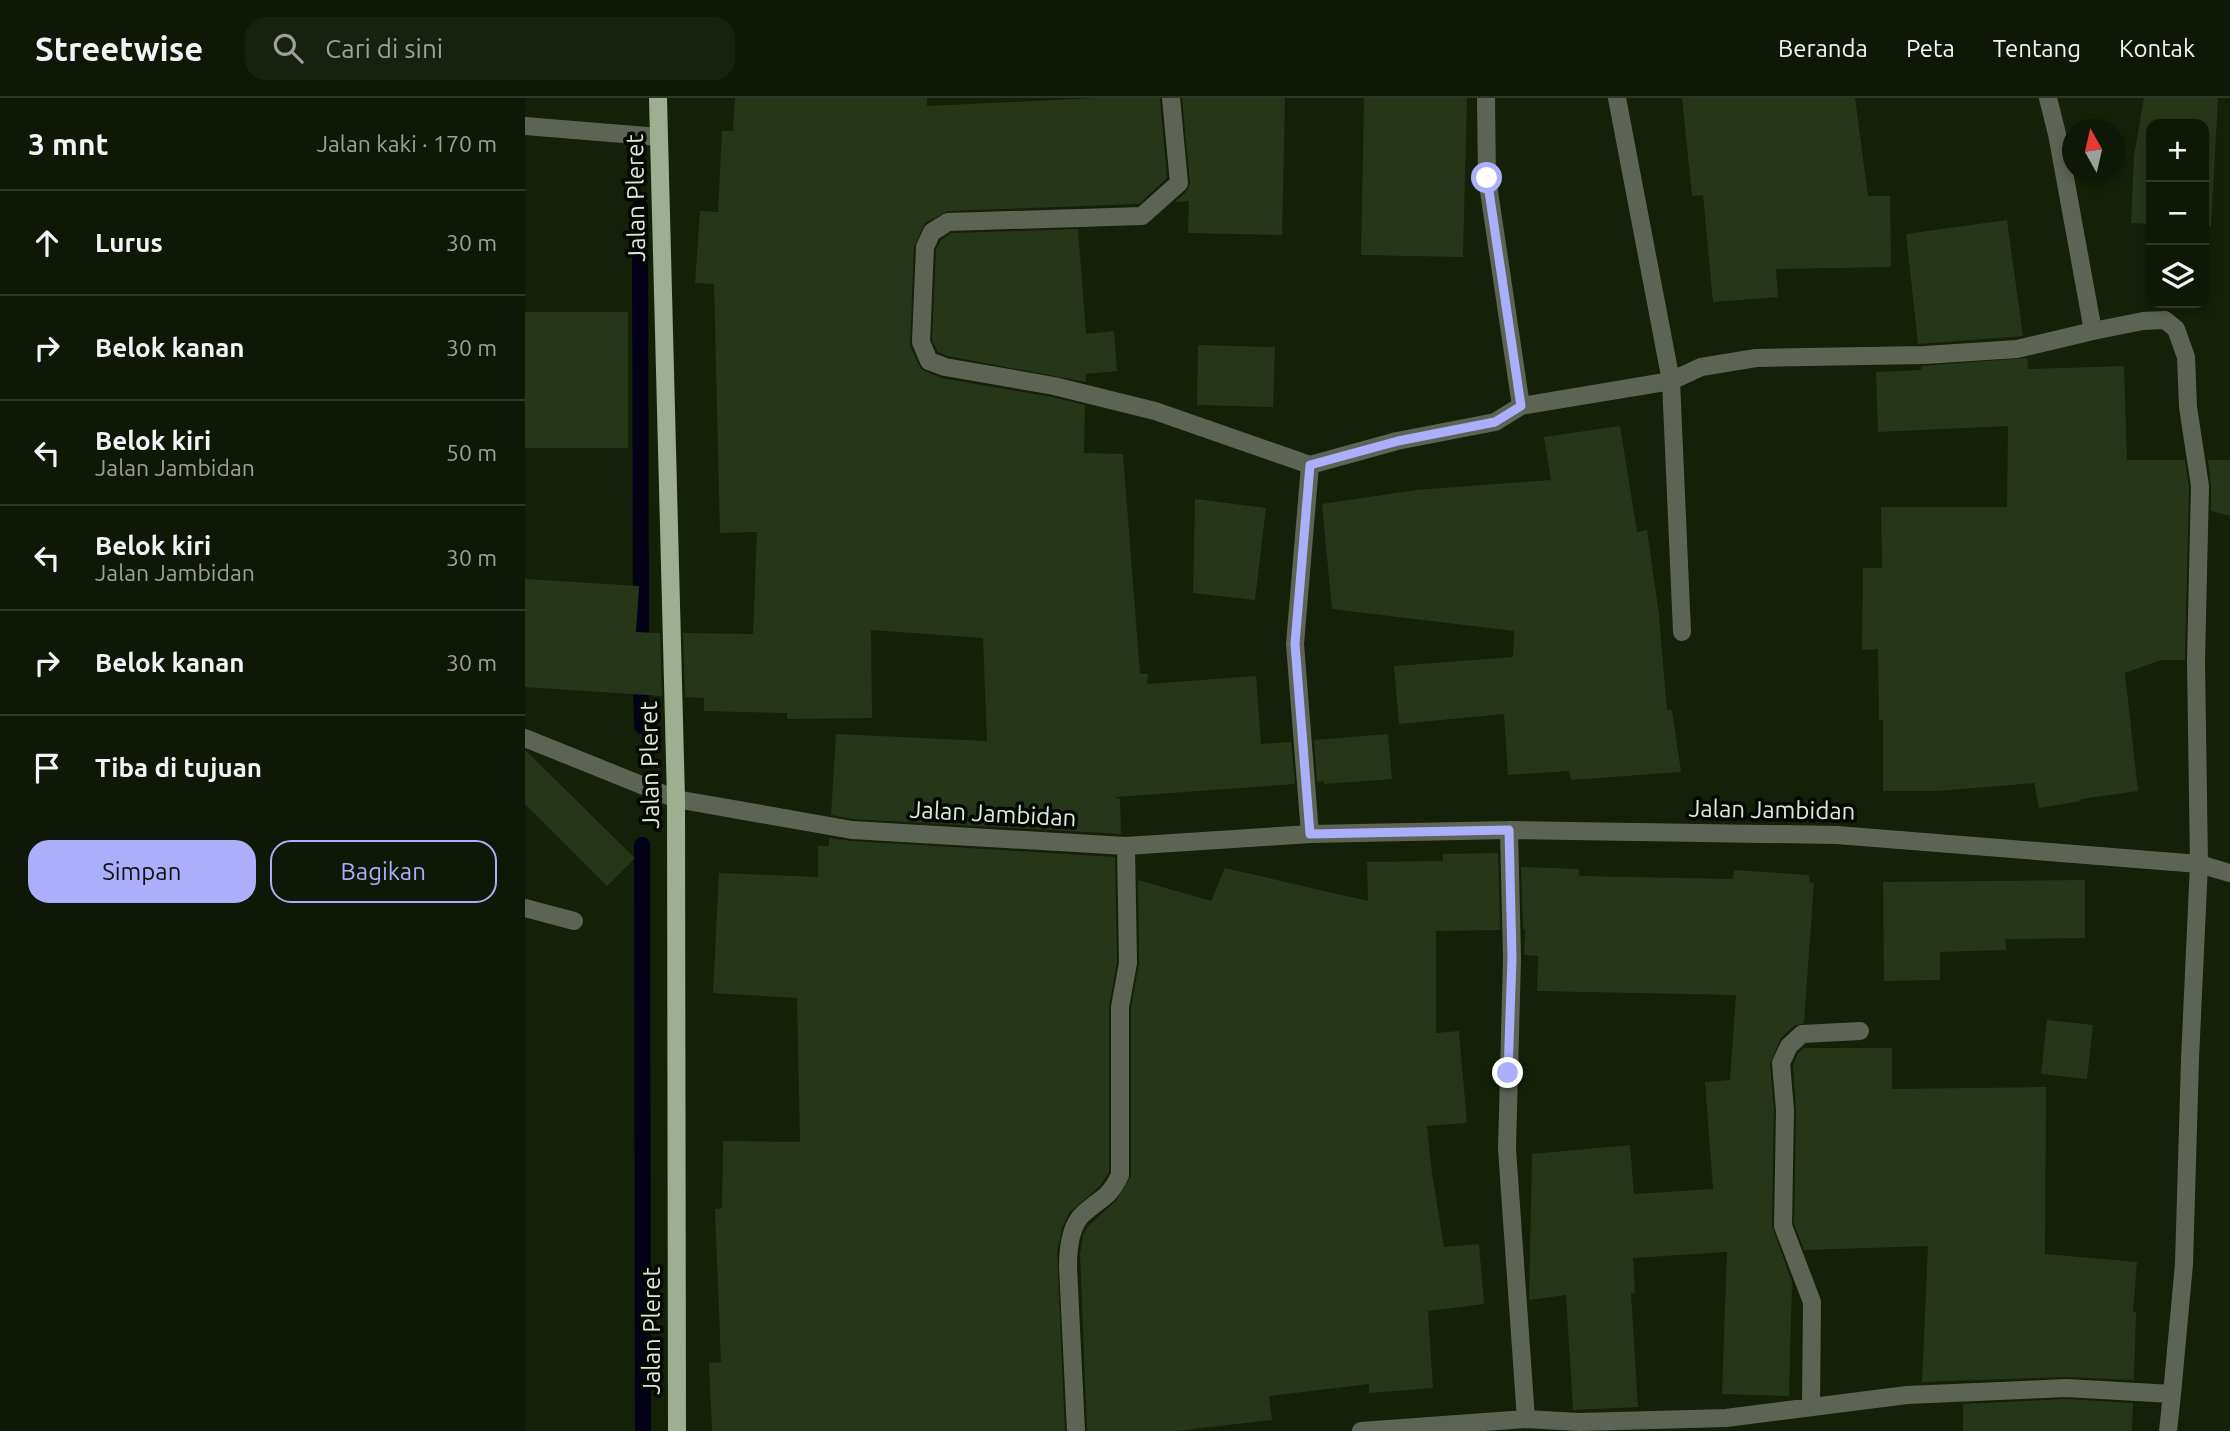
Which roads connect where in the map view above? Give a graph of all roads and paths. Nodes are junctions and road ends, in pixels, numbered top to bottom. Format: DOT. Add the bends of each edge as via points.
graph roads {
  1 [pos="658,98"];
  2 [pos="1171,98"];
  3 [pos="1486,98"];
  4 [pos="1617,98"];
  5 [pos="2048,98"];
  6 [pos="525,126"];
  7 [pos="659,137"];
  8 [pos="2093,331"];
  9 [pos="1671,381"];
  10 [pos="1521,406"];
  11 [pos="1310,465"];
  12 [pos="1682,632"];
  13 [pos="525,738"];
  14 [pos="676,799"];
  15 [pos="1509,830"];
  16 [pos="1310,834"];
  17 [pos="1126,846"];
  18 [pos="2199,864"];
  19 [pos="2230,873"];
  20 [pos="525,908"];
  21 [pos="574,921"];
  22 [pos="1860,1031"];
  23 [pos="2172,1394"];
  24 [pos="1811,1406"];
  25 [pos="1526,1419"];
  26 [pos="1726,1424"];
  27 [pos="677,1431"];
  28 [pos="1076,1431"];
  29 [pos="1361,1431"];
  30 [pos="2168,1431"];
  1 -- 7 [label="main road, Jalan Pleret"];
  2 -- 11 [label="street" via="1179,183 1142,216 949,222 932,232 925,247 921,342 929,361 944,367 1054,386 1155,411"];
  3 -- 10 [label="street" via="1487,178"];
  4 -- 9 [label="street"];
  5 -- 8 [label="street"];
  6 -- 7 [label="street"];
  7 -- 14 [label="main road, Jalan Pleret"];
  8 -- 9 [label="street" via="2017,349 1756,358 1701,367"];
  8 -- 18 [label="street" via="2165,320 2176,329 2186,357 2187,407 2200,486 2196,661"];
  9 -- 10 [label="street"];
  9 -- 12 [label="street"];
  10 -- 11 [label="street" via="1495,422"];
  11 -- 16 [label="street" via="1295,644"];
  13 -- 14 [label="street, Jalan Jambidan"];
  14 -- 17 [label="street, Jalan Jambidan" via="852,830"];
  14 -- 27 [label="main road, Jalan Pleret"];
  15 -- 16 [label="street, Jalan Jambidan"];
  15 -- 18 [label="street, Jalan Jambidan" via="1837,835"];
  15 -- 25 [label="street" via="1512,958 1507,1149"];
  16 -- 17 [label="street, Jalan Jambidan"];
  17 -- 28 [label="street" via="1128,963 1120,1007 1121,1175 1112,1193 1080,1216 1069,1245"];
  18 -- 19 [label="street, Jalan Jambidan"];
  18 -- 23 [label="street" via="2184,1264"];
  20 -- 21 [label="street"];
  22 -- 24 [label="street" via="1802,1034 1781,1063 1783,1226 1812,1302"];
  23 -- 24 [label="street" via="2066,1388 1907,1395"];
  23 -- 30 [label="street"];
  24 -- 26 [label="street"];
  25 -- 26 [label="street"];
  25 -- 29 [label="street"];
}
